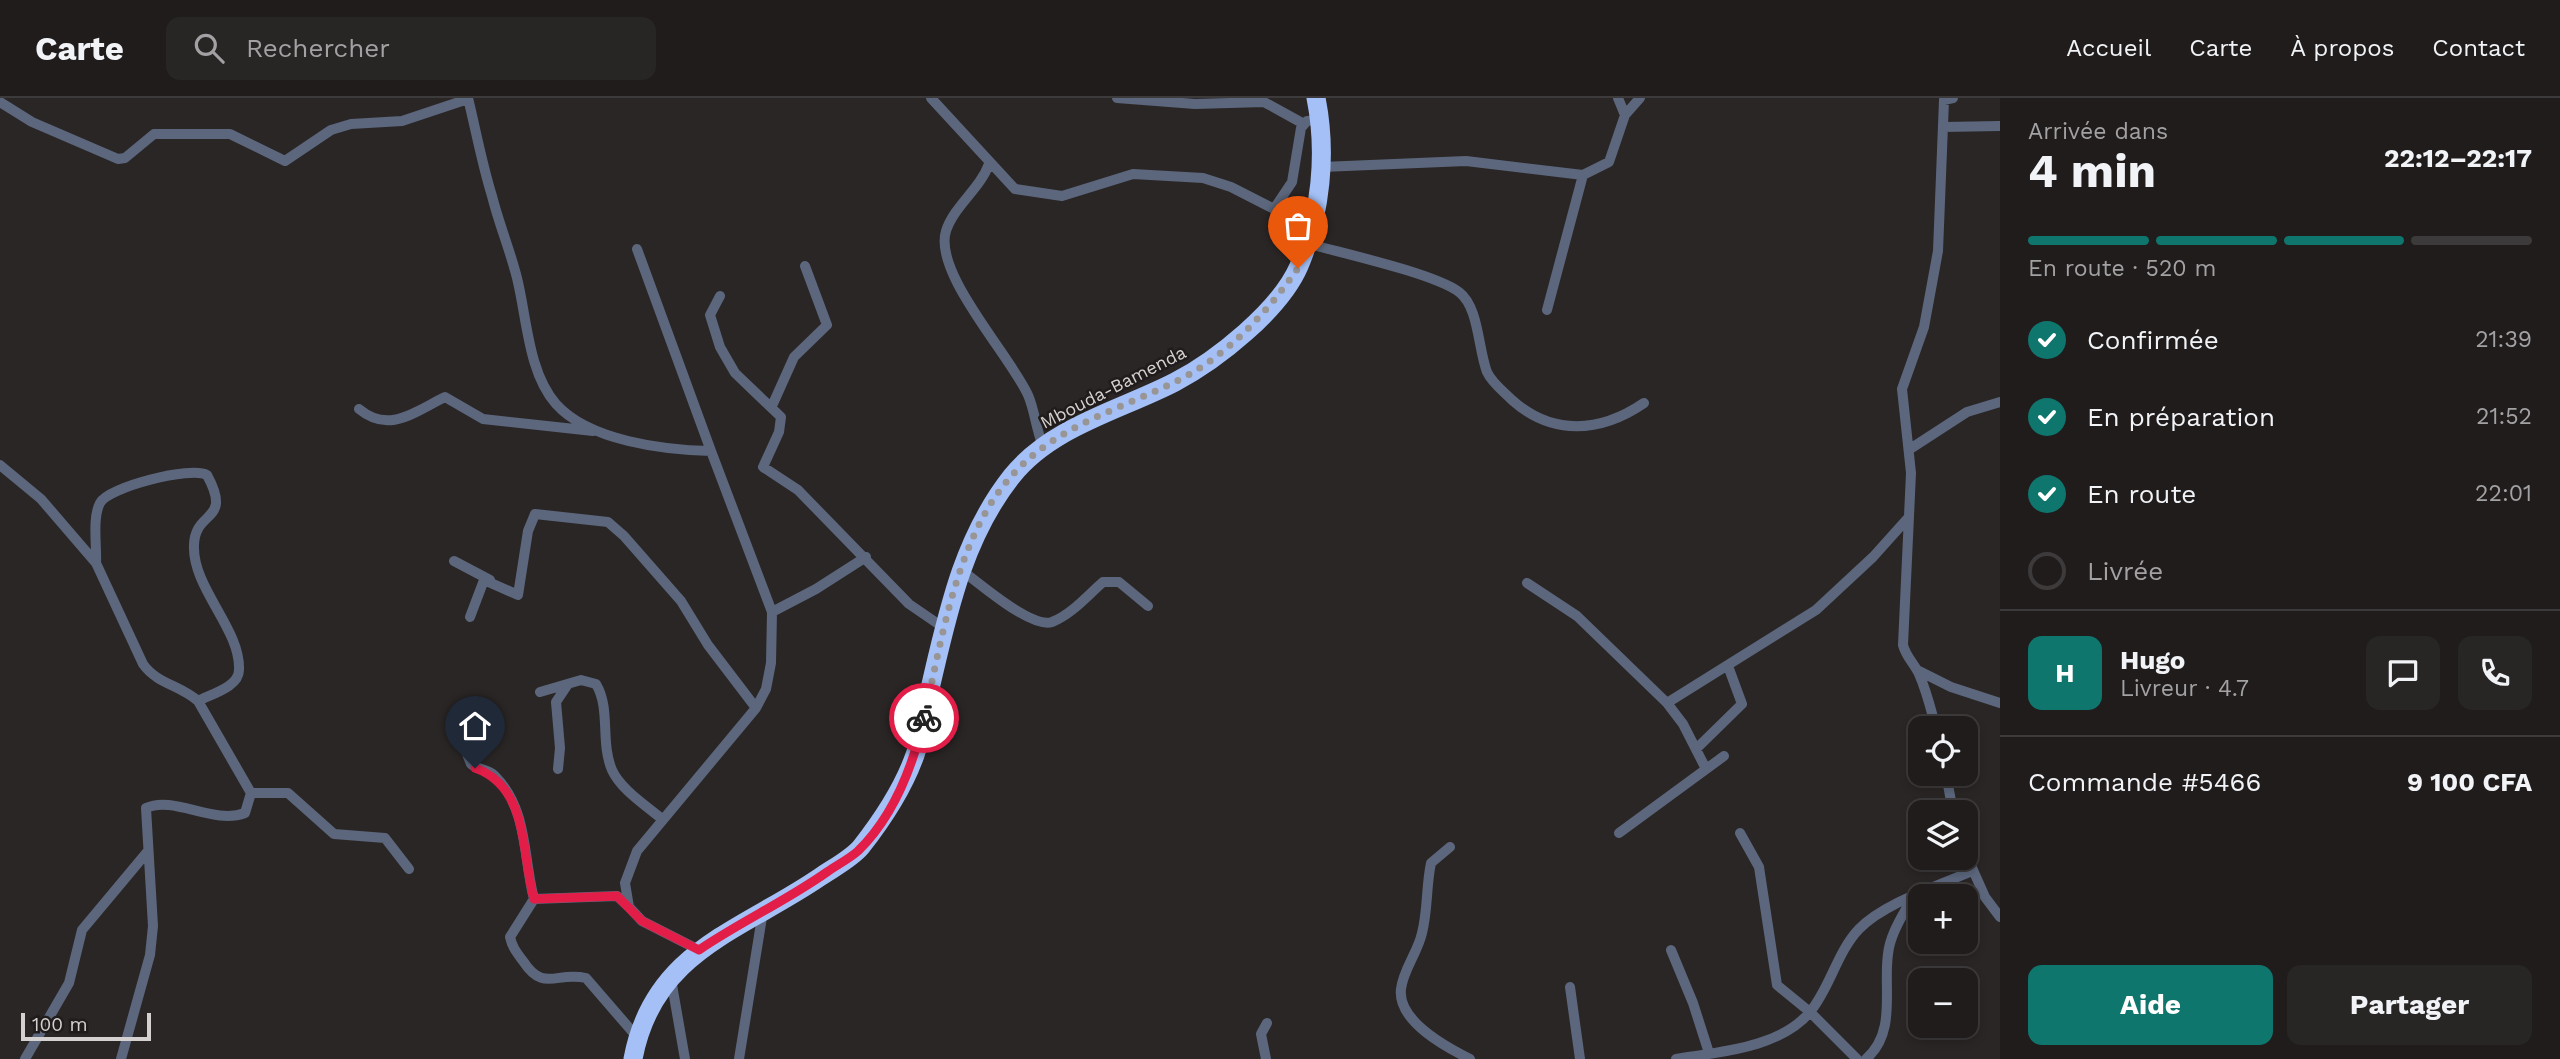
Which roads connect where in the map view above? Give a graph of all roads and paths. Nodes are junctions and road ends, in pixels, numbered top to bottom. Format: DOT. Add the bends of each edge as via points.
graph roads {
  1 [pos="468,98"];
  2 [pos="931,98"];
  3 [pos="1117,98"];
  4 [pos="1316,98"];
  5 [pos="1618,98"];
  6 [pos="1640,98"];
  7 [pos="1946,99"];
  8 [pos="0,102"];
  9 [pos="1625,115"];
  10 [pos="1312,122"];
  11 [pos="2000,126"];
  12 [pos="1943,127"];
  13 [pos="989,164"];
  14 [pos="1322,167"];
  15 [pos="1583,174"];
  16 [pos="1306,243"];
  17 [pos="637,249"];
  18 [pos="805,266"];
  19 [pos="720,296"];
  20 [pos="1547,310"];
  21 [pos="2000,402"];
  22 [pos="1644,403"];
  23 [pos="772,406"];
  24 [pos="359,409"];
  25 [pos="596,431"];
  26 [pos="1043,446"];
  27 [pos="1910,449"];
  28 [pos="711,451"];
  29 [pos="0,466"];
  30 [pos="1908,518"];
  31 [pos="866,557"];
  32 [pos="454,561"];
  33 [pos="96,563"];
  34 [pos="960,569"];
  35 [pos="1527,583"];
  36 [pos="518,595"];
  37 [pos="1148,606"];
  38 [pos="772,612"];
  39 [pos="470,617"];
  40 [pos="944,628"];
  41 [pos="1728,666"];
  42 [pos="1917,670"];
  43 [pos="568,684"];
  44 [pos="540,692"];
  45 [pos="198,701"];
  46 [pos="1667,703"];
  47 [pos="2000,703"];
  48 [pos="756,708"];
  49 [pos="1932,716"];
  50 [pos="463,744"];
  51 [pos="1696,749"];
  52 [pos="1724,756"];
  53 [pos="558,769"];
  54 [pos="1706,769"];
  55 [pos="251,793"];
  56 [pos="663,820"];
  57 [pos="1619,833"];
  58 [pos="1740,833"];
  59 [pos="1450,847"];
  60 [pos="148,851"];
  61 [pos="409,869"];
  62 [pos="1972,870"];
  63 [pos="1942,884"];
  64 [pos="534,899"];
  65 [pos="1908,900"];
  66 [pos="629,907"];
  67 [pos="1908,907"];
  68 [pos="763,911"];
  69 [pos="2000,916"];
  70 [pos="699,950"];
  71 [pos="1671,950"];
  72 [pos="671,979"];
  73 [pos="1570,987"];
  74 [pos="1810,1012"];
  75 [pos="1268,1023"];
  76 [pos="637,1037"];
  77 [pos="1709,1054"];
  78 [pos="25,1059"];
  79 [pos="121,1059"];
  80 [pos="633,1059"];
  81 [pos="685,1059"];
  82 [pos="739,1059"];
  83 [pos="1266,1059"];
  84 [pos="1470,1059"];
  85 [pos="1580,1059"];
  86 [pos="1676,1059"];
  87 [pos="1857,1059"];
  88 [pos="1866,1059"];
  1 -- 8 [label="street" via="402,121 331,130 285,161 230,134 154,134 118,159 32,122"];
  1 -- 25 [label="street" via="536,365 557,405"];
  2 -- 13 [label="street"];
  3 -- 10 [label="street" via="1195,104 1264,102"];
  4 -- 10 [label="highway, Mbouda-Bamenda"];
  5 -- 9 [label="street"];
  6 -- 9 [label="street"];
  7 -- 12 [label="street"];
  9 -- 15 [label="street" via="1609,162"];
  10 -- 13 [label="street" via="1293,182 1274,209 1221,183 1156,174 1133,174 1062,196 1048,195 1015,189"];
  10 -- 14 [label="highway, Mbouda-Bamenda"];
  11 -- 12 [label="street"];
  12 -- 27 [label="street" via="1938,251 1924,327 1902,389"];
  13 -- 26 [label="street" via="948,227 945,242 956,283 1029,397"];
  14 -- 15 [label="street" via="1466,161"];
  14 -- 16 [label="highway, Mbouda-Bamenda"];
  15 -- 20 [label="street"];
  16 -- 22 [label="street" via="1461,293 1469,304 1489,376 1530,416 1551,424 1582,426 1625,416"];
  16 -- 26 [label="highway, Mbouda-Bamenda" via="1298,268 1279,295 1236,341 1178,381"];
  17 -- 28 [label="street"];
  18 -- 23 [label="street" via="827,325 794,356"];
  19 -- 23 [label="street" via="710,315 720,347 735,373"];
  21 -- 27 [label="street" via="1967,412"];
  23 -- 31 [label="street" via="781,424 763,467 798,490"];
  24 -- 25 [label="street" via="381,422 445,397 484,419"];
  25 -- 28 [label="street" via="614,438"];
  26 -- 34 [label="highway, Mbouda-Bamenda" via="1013,474 989,509"];
  27 -- 30 [label="street"];
  28 -- 38 [label="street"];
  29 -- 33 [label="street" via="41,499"];
  30 -- 41 [label="street" via="1816,610"];
  30 -- 42 [label="street" via="1903,645"];
  31 -- 38 [label="street"];
  31 -- 40 [label="street" via="909,604"];
  32 -- 36 [label="street"];
  33 -- 45 [label="street" via="151,676 187,691"];
  33 -- 45 [label="street" via="98,508 105,497 164,477 193,471 206,475 217,505 196,535 195,557 240,670 233,683"];
  34 -- 37 [label="street" via="1040,623 1065,615 1103,582 1119,582"];
  34 -- 40 [label="highway, Mbouda-Bamenda"];
  35 -- 46 [label="street" via="1577,616"];
  36 -- 39 [label="street" via="484,580"];
  36 -- 48 [label="street" via="535,514 608,522 635,546 681,601"];
  38 -- 48 [label="street" via="771,663"];
  40 -- 68 [label="highway, Mbouda-Bamenda" via="916,754 892,806 858,851"];
  41 -- 46 [label="street"];
  41 -- 51 [label="street" via="1742,704"];
  42 -- 47 [label="street"];
  42 -- 49 [label="street"];
  43 -- 44 [label="street"];
  43 -- 53 [label="street" via="556,702"];
  43 -- 56 [label="street" via="581,680 596,684 604,701 614,772"];
  45 -- 55 [label="street"];
  46 -- 51 [label="street"];
  48 -- 56 [label="street"];
  50 -- 64 [label="street" via="471,764 496,776 515,807"];
  51 -- 54 [label="street"];
  52 -- 54 [label="street"];
  54 -- 57 [label="street"];
  55 -- 60 [label="street" via="245,813 233,817 162,805 146,808"];
  55 -- 61 [label="street" via="288,793 334,834 385,838"];
  56 -- 66 [label="street" via="629,866 625,883"];
  58 -- 74 [label="street" via="1759,867 1773,976 1781,991"];
  59 -- 84 [label="street" via="1431,863 1425,921 1401,987 1401,1000 1409,1015 1447,1047"];
  60 -- 78 [label="street" via="82,930 69,983"];
  60 -- 79 [label="street" via="153,926 150,955"];
  62 -- 63 [label="street"];
  62 -- 69 [label="street"];
  64 -- 66 [label="street" via="617,896"];
  64 -- 76 [label="street" via="510,937 532,975 586,978"];
  65 -- 74 [label="street" via="1857,930"];
  66 -- 70 [label="street" via="642,921"];
  67 -- 88 [label="street" via="1888,954 1888,1012 1883,1033"];
  68 -- 70 [label="highway, Mbouda-Bamenda"];
  68 -- 82 [label="street"];
  70 -- 72 [label="highway, Mbouda-Bamenda"];
  71 -- 77 [label="street"];
  72 -- 76 [label="highway, Mbouda-Bamenda" via="654,998"];
  72 -- 81 [label="street"];
  73 -- 85 [label="street"];
  74 -- 77 [label="street" via="1770,1039"];
  74 -- 87 [label="street"];
  75 -- 83 [label="street" via="1261,1034"];
  76 -- 80 [label="highway, Mbouda-Bamenda"];
  77 -- 86 [label="street"];
}
